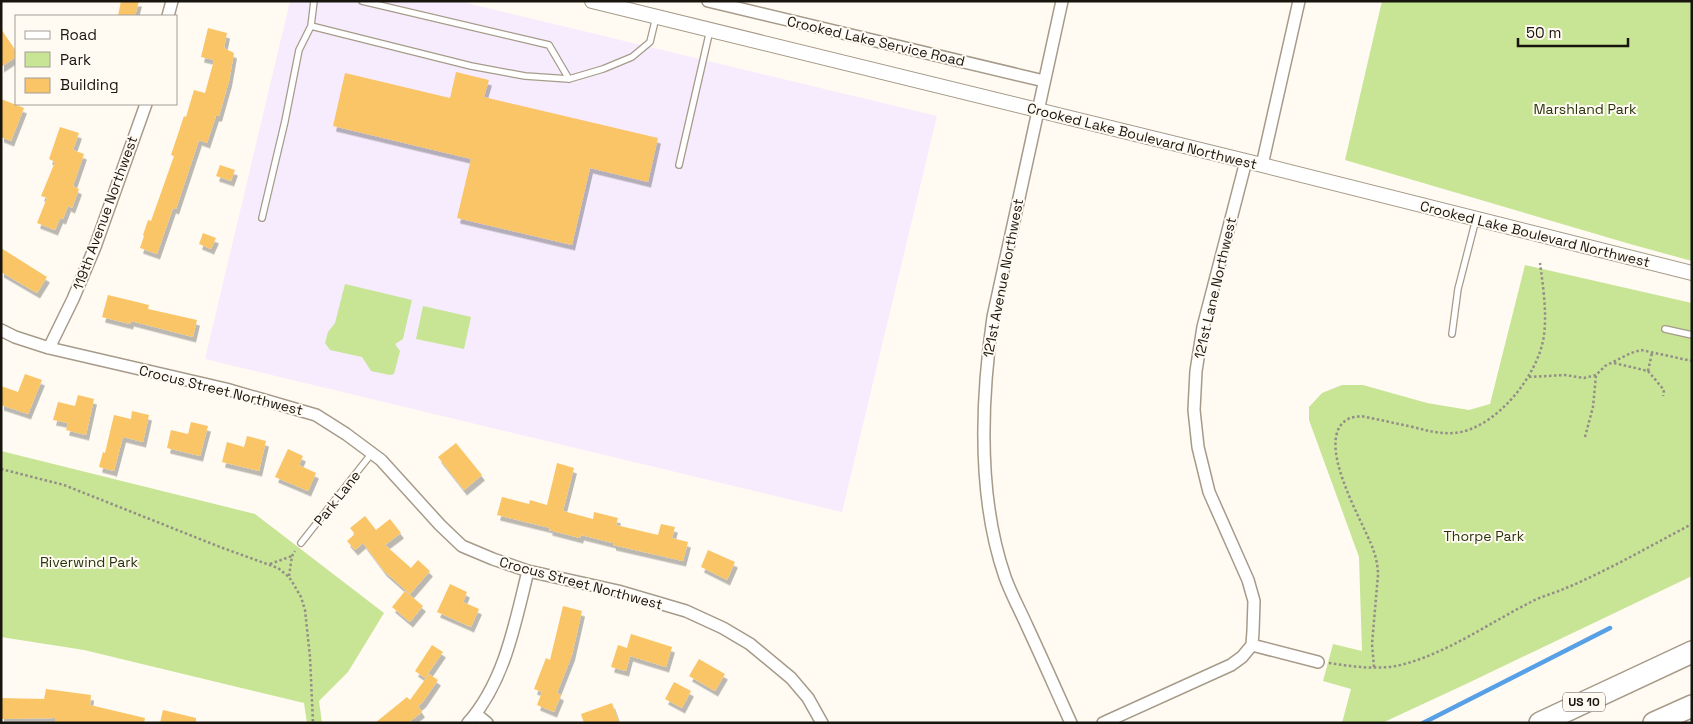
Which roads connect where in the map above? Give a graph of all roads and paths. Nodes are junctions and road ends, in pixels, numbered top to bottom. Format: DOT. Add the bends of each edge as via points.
graph roads {
  1 [pos="172,1"];
  2 [pos="314,1"];
  3 [pos="362,1"];
  4 [pos="592,1"];
  5 [pos="708,1"];
  6 [pos="1062,1"];
  7 [pos="1299,1"];
  8 [pos="168,15"];
  9 [pos="656,17"];
  10 [pos="311,26"];
  11 [pos="710,30"];
  12 [pos="569,79"];
  13 [pos="1044,81"];
  14 [pos="146,105"];
  15 [pos="1038,110"];
  16 [pos="1246,161"];
  17 [pos="679,164"];
  18 [pos="1262,165"];
  19 [pos="262,218"];
  20 [pos="1476,219"];
  21 [pos="1540,263"];
  22 [pos="1692,273"];
  23 [pos="1665,329"];
  24 [pos="1,330"];
  25 [pos="1452,334"];
  26 [pos="1692,335"];
  27 [pos="49,348"];
  28 [pos="1652,353"];
  29 [pos="1692,361"];
  30 [pos="1613,363"];
  31 [pos="1648,371"];
  32 [pos="1596,376"];
  33 [pos="1529,377"];
  34 [pos="1663,396"];
  35 [pos="1585,437"];
  36 [pos="372,453"];
  37 [pos="1,469"];
  38 [pos="1692,524"];
  39 [pos="301,543"];
  40 [pos="292,556"];
  41 [pos="270,564"];
  42 [pos="528,571"];
  43 [pos="289,577"];
  44 [pos="1692,640"];
  45 [pos="1252,645"];
  46 [pos="1692,652"];
  47 [pos="1318,662"];
  48 [pos="1374,667"];
  49 [pos="1628,682"];
  50 [pos="1692,706"];
  51 [pos="476,714"];
  52 [pos="313,723"];
  53 [pos="468,723"];
  54 [pos="487,723"];
  55 [pos="822,723"];
  56 [pos="1071,723"];
  57 [pos="1104,723"];
  58 [pos="1540,723"];
  59 [pos="1654,723"];
  1 -- 8 [label="street"];
  2 -- 10 [label="lane"];
  3 -- 12 [label="lane" via="549,45"];
  4 -- 9 [label="street, Crooked Lake Boulevard Northwest"];
  5 -- 13 [label="street, Crooked Lake Service Road"];
  6 -- 13 [label="street, 121st Avenue Northwest"];
  7 -- 18 [label="street"];
  9 -- 11 [label="street, Crooked Lake Boulevard Northwest"];
  9 -- 12 [label="lane" via="650,42 632,58"];
  10 -- 12 [label="lane" via="471,66 525,76"];
  10 -- 19 [label="lane" via="299,50"];
  11 -- 15 [label="street, Crooked Lake Boulevard Northwest"];
  11 -- 17 [label="lane"];
  13 -- 15 [label="street, 121st Avenue Northwest"];
  14 -- 27 [label="street, 119th Avenue Northwest" via="95,247"];
  15 -- 16 [label="street, Crooked Lake Boulevard Northwest"];
  15 -- 56 [label="street, 121st Avenue Northwest" via="993,317 986,367 984,427 987,486 1005,577"];
  16 -- 18 [label="street, Crooked Lake Boulevard Northwest"];
  16 -- 45 [label="street, 121st Lane Northwest" via="1203,327 1194,410 1198,447 1209,492 1254,600"];
  18 -- 20 [label="street, Crooked Lake Boulevard Northwest"];
  20 -- 22 [label="street, Crooked Lake Boulevard Northwest"];
  20 -- 25 [label="lane" via="1458,289"];
  21 -- 33 [label="path" via="1544,336"];
  23 -- 26 [label="lane"];
  24 -- 27 [label="street, Crocus Street Northwest"];
  27 -- 36 [label="street, Crocus Street Northwest" via="316,415"];
  28 -- 29 [label="path"];
  28 -- 30 [label="path" via="1642,350"];
  28 -- 31 [label="path"];
  30 -- 31 [label="path"];
  30 -- 32 [label="path"];
  31 -- 34 [label="path" via="1664,390"];
  32 -- 33 [label="path"];
  32 -- 35 [label="path" via="1593,407"];
  33 -- 48 [label="path" via="1483,424 1464,432 1437,434 1361,416 1349,418 1341,425 1335,437 1335,452 1343,481 1378,565 1372,644"];
  36 -- 39 [label="lane, Park Lane"];
  36 -- 42 [label="street, Crocus Street Northwest" via="462,546"];
  37 -- 41 [label="path" via="64,485"];
  38 -- 48 [label="path" via="1566,589 1537,598 1429,655 1407,663"];
  39 -- 40 [label="path"];
  40 -- 41 [label="path"];
  40 -- 43 [label="path"];
  41 -- 43 [label="path"];
  42 -- 51 [label="street" via="503,663"];
  42 -- 55 [label="street, Crocus Street Northwest" via="646,600 723,628 750,644 791,678 808,698"];
  43 -- 52 [label="path" via="305,610"];
  44 -- 49 [label="highway" via="1662,656"];
  45 -- 47 [label="street"];
  45 -- 57 [label="street" via="1231,665"];
  46 -- 49 [label="highway, US 10"];
  47 -- 48 [label="path"];
  49 -- 58 [label="highway, US 10"];
  50 -- 59 [label="highway"];
  51 -- 53 [label="street"];
  51 -- 54 [label="street"];
}
